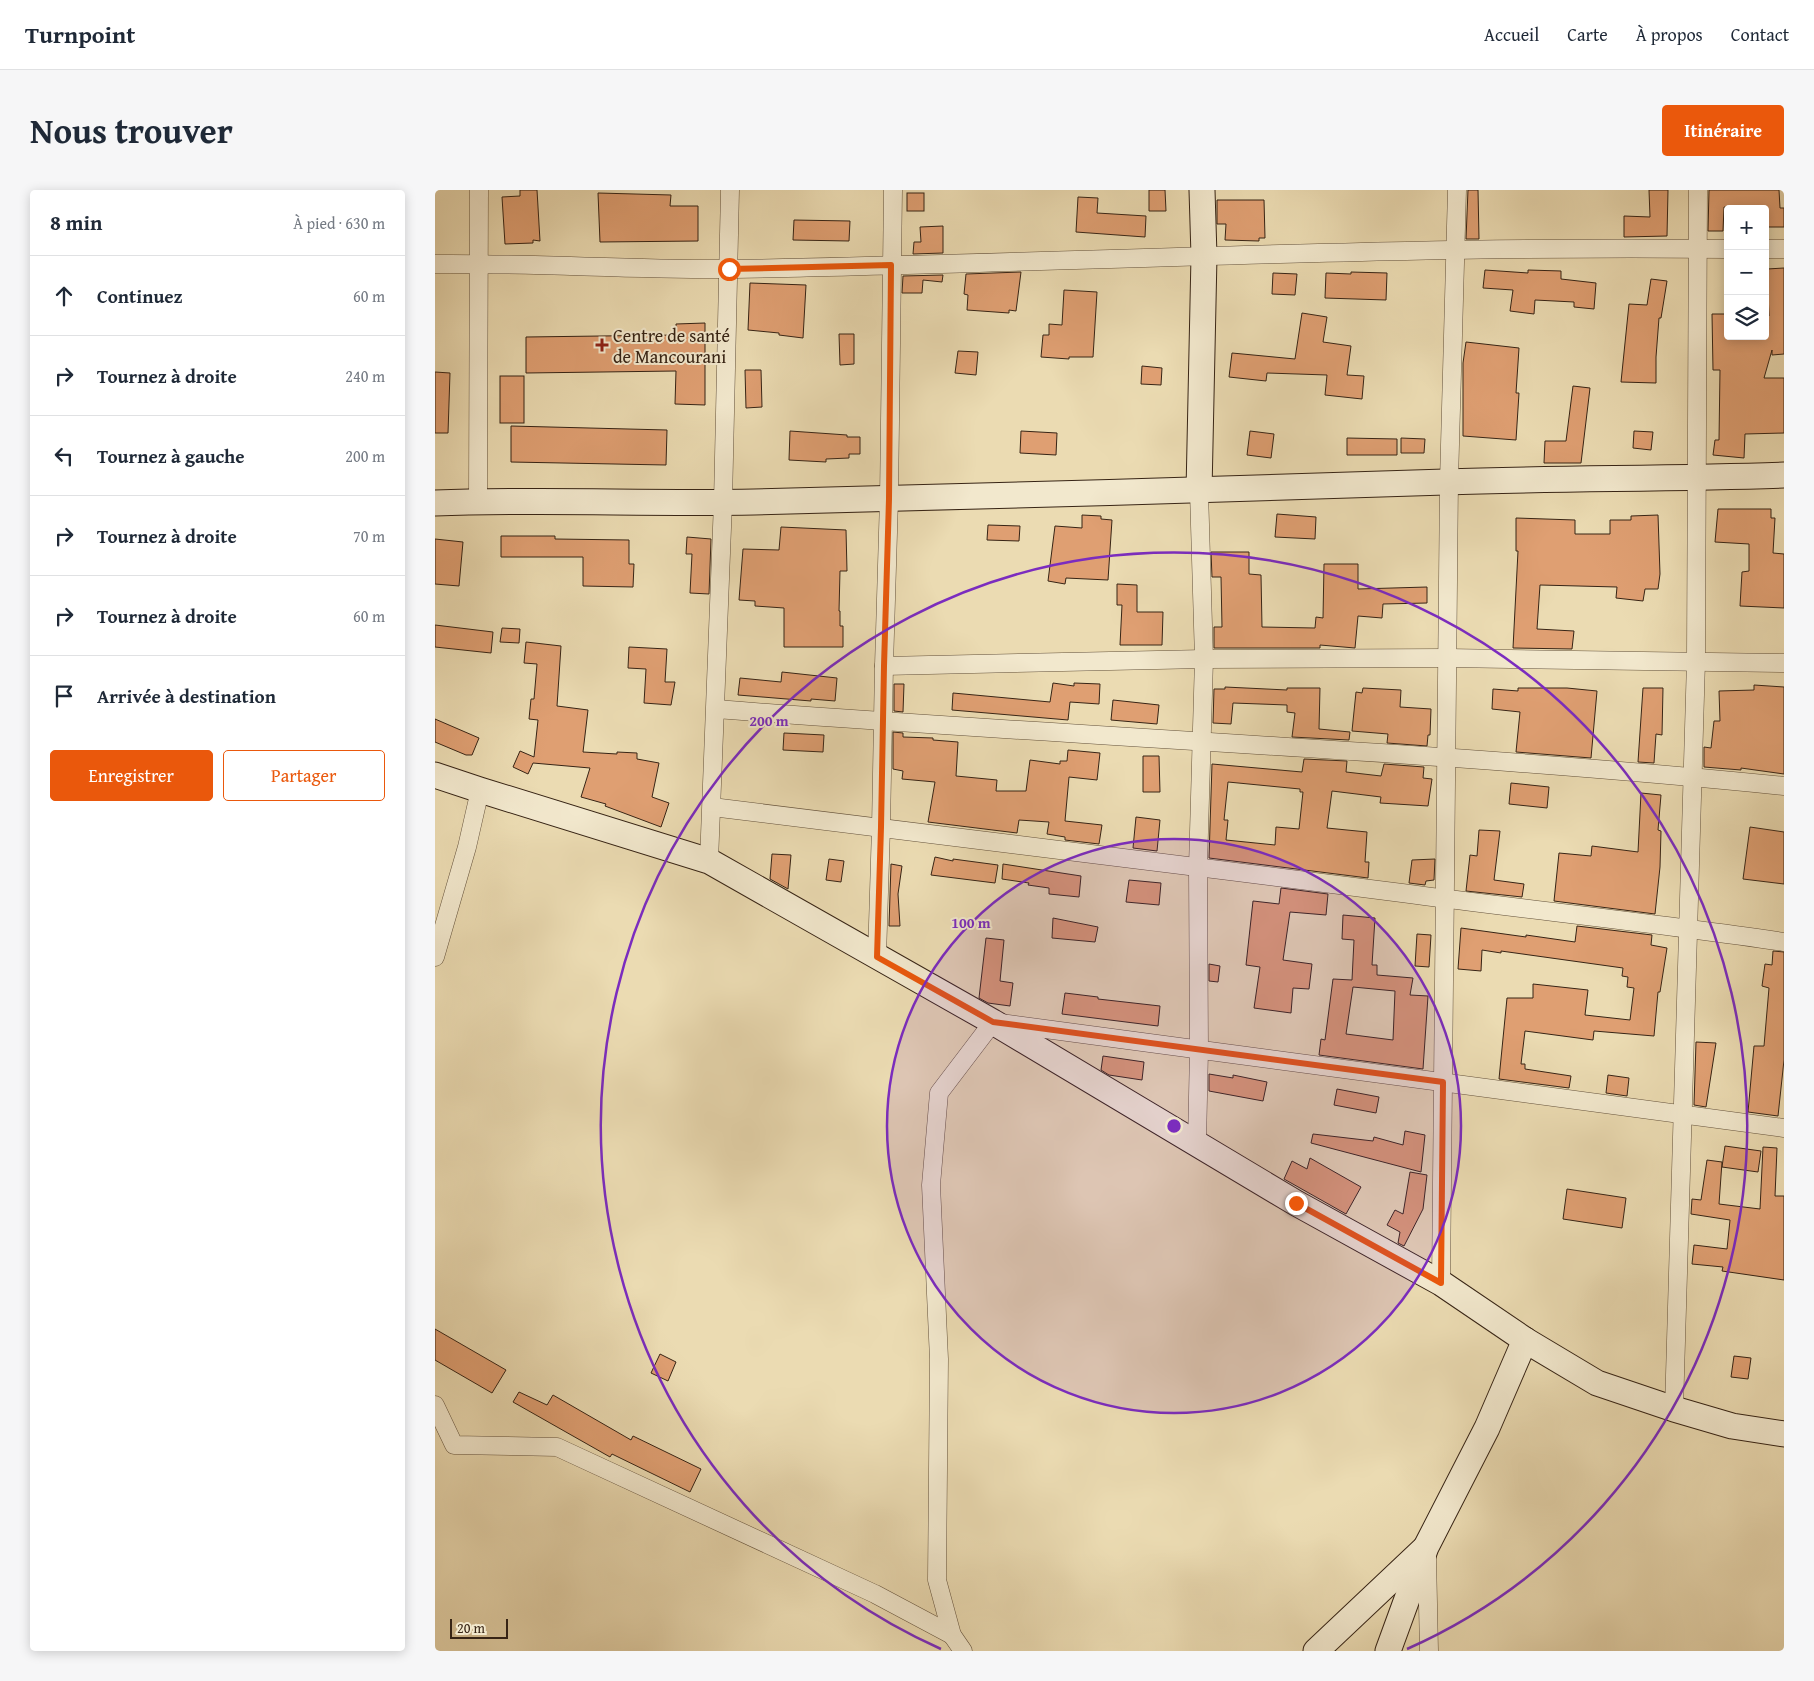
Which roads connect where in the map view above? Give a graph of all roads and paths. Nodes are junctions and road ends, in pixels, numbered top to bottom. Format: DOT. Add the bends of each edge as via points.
graph roads {
  1 [pos="479,190"];
  2 [pos="730,190"];
  3 [pos="893,190"];
  4 [pos="1203,190"];
  5 [pos="1457,190"];
  6 [pos="1697,190"];
  7 [pos="1697,248"];
  8 [pos="1724,249"];
  9 [pos="1769,249"];
  10 [pos="1784,249"];
  11 [pos="1456,250"];
  12 [pos="1204,256"];
  13 [pos="435,264"];
  14 [pos="478,264"];
  15 [pos="891,265"];
  16 [pos="729,269"];
  17 [pos="1784,475"];
  18 [pos="1696,478"];
  19 [pos="1449,482"];
  20 [pos="1199,491"];
  21 [pos="889,499"];
  22 [pos="478,501"];
  23 [pos="723,502"];
  24 [pos="435,503"];
  25 [pos="1447,658"];
  26 [pos="1204,659"];
  27 [pos="1696,661"];
  28 [pos="1784,663"];
  29 [pos="884,666"];
  30 [pos="716,709"];
  31 [pos="883,722"];
  32 [pos="1203,743"];
  33 [pos="1446,757"];
  34 [pos="435,774"];
  35 [pos="1694,776"];
  36 [pos="1784,786"];
  37 [pos="480,790"];
  38 [pos="712,807"];
  39 [pos="881,827"];
  40 [pos="709,861"];
  41 [pos="1198,867"];
  42 [pos="1445,899"];
  43 [pos="1690,928"];
  44 [pos="1784,942"];
  45 [pos="435,957"];
  46 [pos="877,957"];
  47 [pos="993,1022"];
  48 [pos="1199,1050"];
  49 [pos="1443,1082"];
  50 [pos="1683,1115"];
  51 [pos="1784,1128"];
  52 [pos="1197,1143"];
  53 [pos="1441,1283"];
  54 [pos="1525,1340"];
  55 [pos="435,1405"];
  56 [pos="1675,1409"];
  57 [pos="1784,1434"];
  58 [pos="1426,1547"];
  59 [pos="952,1635"];
  60 [pos="963,1651"];
  61 [pos="1316,1651"];
  62 [pos="1388,1651"];
  63 [pos="1429,1651"];
  1 -- 14 [label="street"];
  2 -- 16 [label="street"];
  3 -- 15 [label="street"];
  4 -- 12 [label="street"];
  5 -- 11 [label="street"];
  6 -- 7 [label="street"];
  7 -- 8 [label="street"];
  7 -- 11 [label="street"];
  7 -- 18 [label="street"];
  9 -- 10 [label="street"];
  11 -- 12 [label="street"];
  11 -- 19 [label="street"];
  12 -- 15 [label="street"];
  12 -- 20 [label="street"];
  13 -- 14 [label="street"];
  14 -- 16 [label="street"];
  14 -- 22 [label="street"];
  15 -- 16 [label="street"];
  15 -- 21 [label="street"];
  16 -- 23 [label="street"];
  17 -- 18 [label="street"];
  18 -- 19 [label="street"];
  18 -- 27 [label="street"];
  19 -- 20 [label="street"];
  19 -- 25 [label="street"];
  20 -- 21 [label="street"];
  20 -- 26 [label="street"];
  21 -- 23 [label="street"];
  21 -- 29 [label="street"];
  22 -- 23 [label="street"];
  22 -- 24 [label="street"];
  23 -- 30 [label="street"];
  25 -- 26 [label="street"];
  25 -- 27 [label="street"];
  25 -- 33 [label="street"];
  26 -- 29 [label="street"];
  26 -- 32 [label="street"];
  27 -- 28 [label="street"];
  27 -- 35 [label="street"];
  29 -- 31 [label="street"];
  30 -- 31 [label="street"];
  30 -- 38 [label="street"];
  31 -- 32 [label="street"];
  31 -- 39 [label="street"];
  32 -- 33 [label="street"];
  32 -- 41 [label="street"];
  33 -- 35 [label="street"];
  33 -- 42 [label="street"];
  34 -- 37 [label="street"];
  35 -- 36 [label="street"];
  35 -- 43 [label="street"];
  37 -- 40 [label="street"];
  37 -- 45 [label="street"];
  38 -- 39 [label="street"];
  38 -- 40 [label="street"];
  39 -- 41 [label="street"];
  39 -- 46 [label="street"];
  40 -- 46 [label="street"];
  41 -- 42 [label="street"];
  41 -- 48 [label="street"];
  42 -- 43 [label="street"];
  42 -- 49 [label="street"];
  43 -- 44 [label="street"];
  43 -- 50 [label="street"];
  46 -- 47 [label="street"];
  47 -- 48 [label="street"];
  47 -- 52 [label="street"];
  47 -- 59 [label="street" via="939,1094 931,1185 939,1359 937,1580"];
  48 -- 49 [label="street"];
  48 -- 52 [label="street"];
  49 -- 50 [label="street"];
  49 -- 53 [label="street"];
  50 -- 51 [label="street"];
  50 -- 56 [label="street"];
  52 -- 53 [label="street" via="1296,1203"];
  53 -- 54 [label="street"];
  54 -- 56 [label="street" via="1597,1382"];
  54 -- 58 [label="street" via="1487,1428"];
  55 -- 59 [label="street" via="454,1446 557,1447 875,1594"];
  56 -- 57 [label="street" via="1732,1426"];
  58 -- 61 [label="street"];
  58 -- 62 [label="street"];
  58 -- 63 [label="street"];
  59 -- 60 [label="street"];
}
